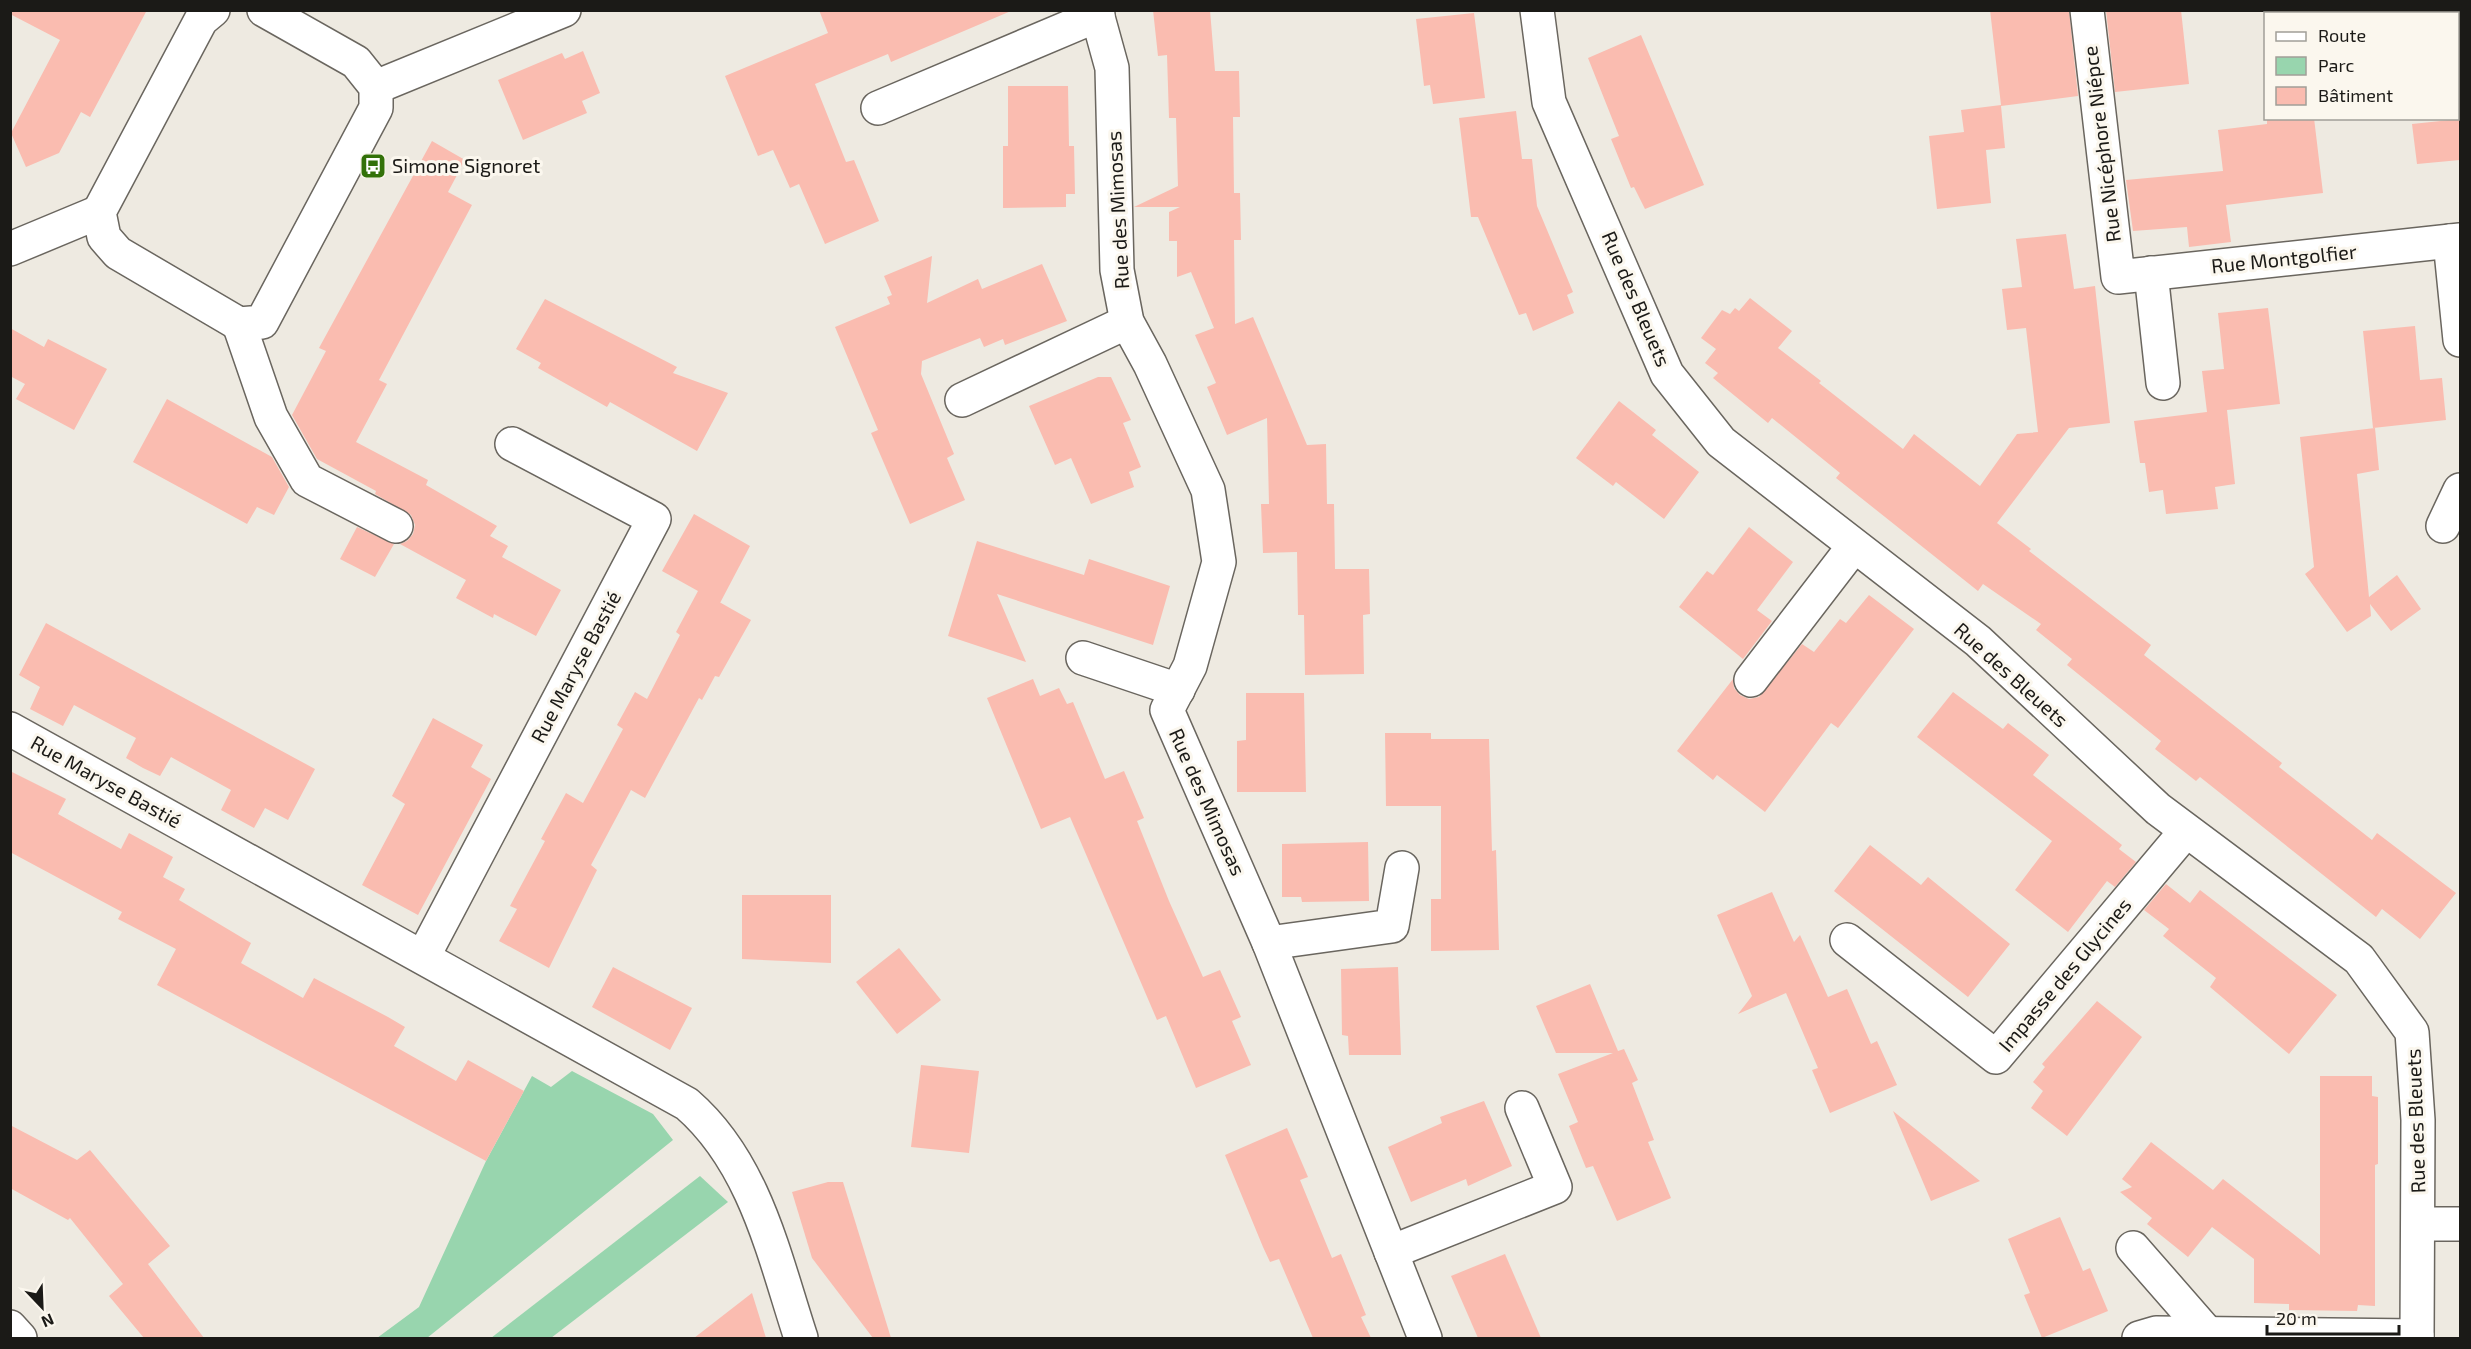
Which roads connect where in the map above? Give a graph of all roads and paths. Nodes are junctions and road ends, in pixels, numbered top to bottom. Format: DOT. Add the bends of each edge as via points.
graph roads {
  1 [pos="264,10"];
  2 [pos="564,10"];
  3 [pos="1538,10"];
  4 [pos="2087,10"];
  5 [pos="1097,13"];
  6 [pos="199,14"];
  7 [pos="376,87"];
  8 [pos="878,108"];
  9 [pos="99,212"];
  10 [pos="2455,240"];
  11 [pos="13,242"];
  12 [pos="2151,273"];
  13 [pos="2118,277"];
  14 [pos="1127,322"];
  15 [pos="239,324"];
  16 [pos="2460,340"];
  17 [pos="2163,383"];
  18 [pos="962,400"];
  19 [pos="512,444"];
  20 [pos="2460,490"];
  21 [pos="396,526"];
  22 [pos="2443,526"];
  23 [pos="1854,546"];
  24 [pos="1083,658"];
  25 [pos="1751,680"];
  26 [pos="1178,690"];
  27 [pos="10,729"];
  28 [pos="2186,831"];
  29 [pos="1402,868"];
  30 [pos="1847,940"];
  31 [pos="1269,943"];
  32 [pos="423,957"];
  33 [pos="1522,1108"];
  34 [pos="2419,1224"];
  35 [pos="2460,1224"];
  36 [pos="2133,1248"];
  37 [pos="1391,1252"];
  38 [pos="10,1327"];
  39 [pos="2209,1335"];
  40 [pos="2417,1337"];
  41 [pos="20,1338"];
  42 [pos="801,1338"];
  43 [pos="1425,1338"];
  44 [pos="2139,1338"];
  1 -- 7 [label="street" via="356,62"];
  2 -- 7 [label="street"];
  3 -- 23 [label="street, Rue des Bleuets" via="1549,102 1667,374 1722,442"];
  4 -- 13 [label="street, Rue Nicéphore Niépce"];
  5 -- 8 [label="street"];
  5 -- 14 [label="street, Rue des Mimosas" via="1112,69 1117,270"];
  6 -- 9 [label="street"];
  7 -- 15 [label="street" via="376,108 262,322"];
  9 -- 11 [label="street"];
  9 -- 15 [label="street" via="104,237 118,253"];
  10 -- 12 [label="street, Rue Montgolfier"];
  10 -- 16 [label="street, Rue Montgolfier"];
  12 -- 13 [label="street, Rue Montgolfier"];
  12 -- 17 [label="street"];
  14 -- 18 [label="street"];
  14 -- 26 [label="street, Rue des Mimosas" via="1208,490 1219,562 1190,666"];
  15 -- 21 [label="street" via="272,417 307,480"];
  19 -- 32 [label="street, Rue Maryse Bastié" via="654,519"];
  20 -- 22 [label="street"];
  23 -- 25 [label="street"];
  23 -- 28 [label="street, Rue des Bleuets" via="1978,641"];
  24 -- 26 [label="street"];
  26 -- 31 [label="street, Rue des Mimosas" via="1167,710"];
  27 -- 32 [label="street, Rue Maryse Bastié"];
  28 -- 30 [label="street, Impasse des Glycines" via="1995,1057"];
  28 -- 34 [label="street, Rue des Bleuets" via="2359,959 2412,1032"];
  29 -- 31 [label="street" via="1392,926"];
  31 -- 37 [label="street, Rue des Mimosas"];
  32 -- 42 [label="street, Rue Maryse Bastié" via="687,1104 702,1117 740,1167"];
  33 -- 37 [label="street" via="1555,1187"];
  34 -- 35 [label="street"];
  34 -- 40 [label="street, Rue des Bleuets"];
  36 -- 39 [label="street"];
  37 -- 43 [label="street, Rue des Mimosas"];
  38 -- 41 [label="street"];
  39 -- 40 [label="street"];
  39 -- 44 [label="street" via="2156,1333"];
}
